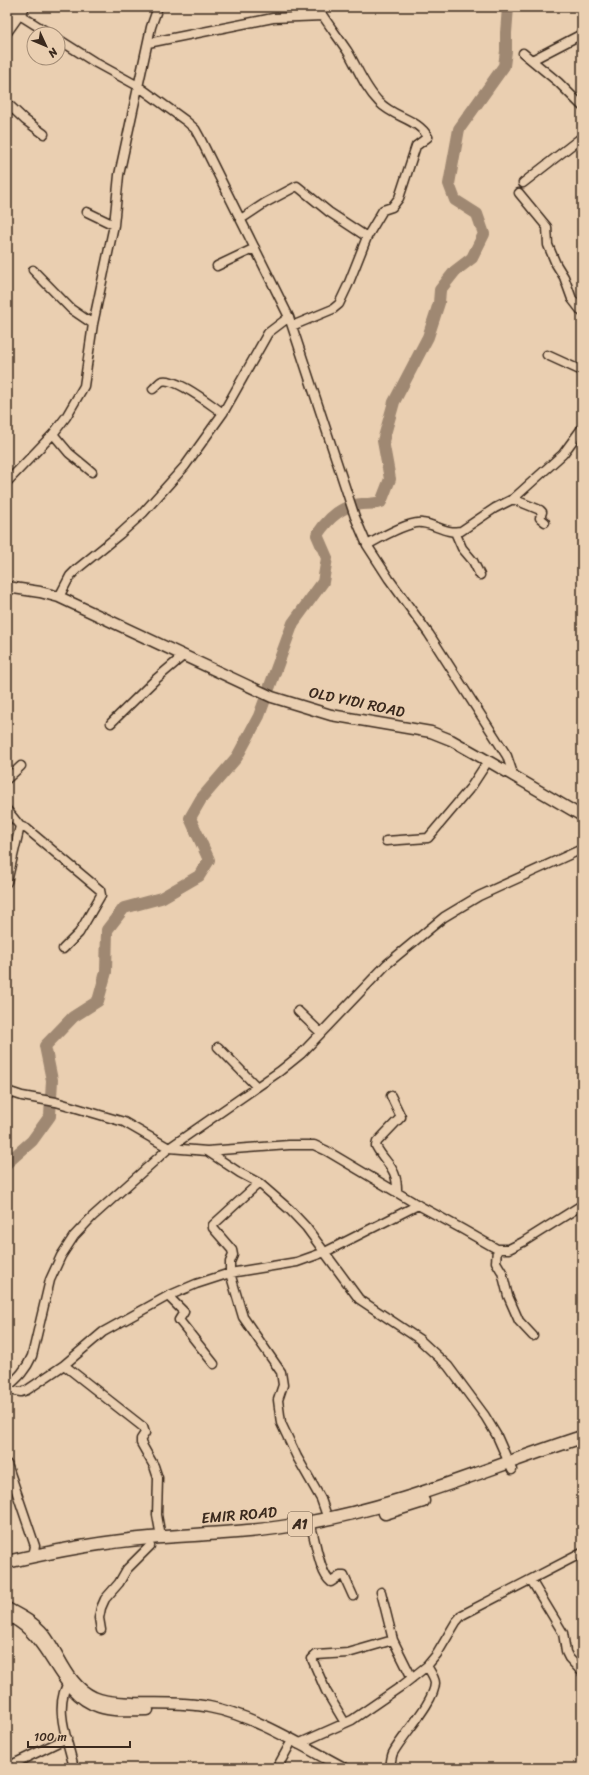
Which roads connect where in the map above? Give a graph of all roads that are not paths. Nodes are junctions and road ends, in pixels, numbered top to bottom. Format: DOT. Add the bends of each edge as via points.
graph roads {
  1 [pos="158,7"];
  2 [pos="14,10"];
  3 [pos="38,26"];
  4 [pos="7,31"];
  5 [pos="582,34"];
  6 [pos="148,43"];
  7 [pos="66,44"];
  8 [pos="523,53"];
  9 [pos="532,60"];
  10 [pos="138,86"];
  11 [pos="7,103"];
  12 [pos="582,106"];
  13 [pos="44,134"];
  14 [pos="582,137"];
  15 [pos="523,183"];
  16 [pos="519,193"];
  17 [pos="87,212"];
  18 [pos="241,219"];
  19 [pos="114,225"];
  20 [pos="367,237"];
  21 [pos="255,248"];
  22 [pos="217,266"];
  23 [pos="33,270"];
  24 [pos="582,312"];
  25 [pos="289,317"];
  26 [pos="93,324"];
  27 [pos="292,326"];
  28 [pos="547,355"];
  29 [pos="582,371"];
  30 [pos="153,389"];
  31 [pos="223,412"];
  32 [pos="582,428"];
  33 [pos="53,434"];
  34 [pos="92,472"];
  35 [pos="7,482"];
  36 [pos="513,499"];
  37 [pos="545,522"];
  38 [pos="455,532"];
  39 [pos="368,544"];
  40 [pos="480,575"];
  41 [pos="7,588"];
  42 [pos="59,597"];
  43 [pos="183,656"];
  44 [pos="112,723"];
  45 [pos="488,761"];
  46 [pos="21,766"];
  47 [pos="514,777"];
  48 [pos="7,779"];
  49 [pos="7,810"];
  50 [pos="582,816"];
  51 [pos="20,826"];
  52 [pos="386,841"];
  53 [pos="582,849"];
  54 [pos="7,882"];
  55 [pos="63,949"];
  56 [pos="298,1011"];
  57 [pos="321,1033"];
  58 [pos="218,1047"];
  59 [pos="257,1086"];
  60 [pos="7,1091"];
  61 [pos="391,1096"];
  62 [pos="169,1148"];
  63 [pos="207,1151"];
  64 [pos="259,1183"];
  65 [pos="398,1192"];
  66 [pos="418,1205"];
  67 [pos="582,1205"];
  68 [pos="497,1249"];
  69 [pos="325,1252"];
  70 [pos="230,1273"];
  71 [pos="168,1296"];
  72 [pos="533,1336"];
  73 [pos="214,1364"];
  74 [pos="64,1366"];
  75 [pos="7,1388"];
  76 [pos="582,1438"];
  77 [pos="582,1446"];
  78 [pos="7,1464"];
  79 [pos="510,1466"];
  80 [pos="328,1519"];
  81 [pos="312,1530"];
  82 [pos="161,1537"];
  83 [pos="150,1546"];
  84 [pos="582,1554"];
  85 [pos="33,1556"];
  86 [pos="7,1562"];
  87 [pos="7,1569"];
  88 [pos="530,1580"];
  89 [pos="381,1592"];
  90 [pos="353,1596"];
  91 [pos="7,1608"];
  92 [pos="7,1616"];
  93 [pos="101,1630"];
  94 [pos="393,1640"];
  95 [pos="427,1666"];
  96 [pos="582,1672"];
  97 [pos="412,1678"];
  98 [pos="70,1681"];
  99 [pos="345,1723"];
  100 [pos="67,1738"];
  101 [pos="293,1745"];
  102 [pos="7,1767"];
  103 [pos="74,1768"];
  104 [pos="277,1768"];
  105 [pos="332,1768"];
  106 [pos="344,1768"];
  107 [pos="390,1768"];
  1 -- 6 [label="street"];
  2 -- 3 [label="street"];
  2 -- 4 [label="main road"];
  5 -- 9 [label="street"];
  6 -- 10 [label="street"];
  6 -- 20 [label="street" via="273,18 323,16 377,100 387,110 424,130 428,137 416,146 399,198 392,207 383,210"];
  7 -- 10 [label="street"];
  8 -- 9 [label="street"];
  9 -- 12 [label="street"];
  10 -- 18 [label="street" via="194,129"];
  10 -- 19 [label="street" via="119,175"];
  11 -- 13 [label="street"];
  14 -- 15 [label="street"];
  16 -- 24 [label="street" via="546,227 548,245 556,264 572,299"];
  17 -- 19 [label="street"];
  18 -- 20 [label="street" via="297,186 329,212"];
  18 -- 21 [label="street"];
  19 -- 26 [label="street"];
  20 -- 27 [label="street" via="339,304"];
  21 -- 22 [label="street"];
  21 -- 25 [label="street"];
  23 -- 26 [label="street" via="71,309"];
  25 -- 27 [label="street"];
  25 -- 31 [label="street" via="268,333"];
  26 -- 33 [label="street" via="84,386"];
  27 -- 39 [label="street" via="355,518"];
  28 -- 29 [label="street"];
  30 -- 31 [label="street" via="161,381 168,380"];
  31 -- 42 [label="street" via="185,466 143,513 70,576"];
  32 -- 36 [label="street" via="563,454"];
  33 -- 34 [label="street" via="69,453"];
  33 -- 35 [label="street"];
  36 -- 37 [label="street" via="540,510 540,518"];
  36 -- 38 [label="street" via="461,531"];
  38 -- 39 [label="street" via="421,522 403,527"];
  38 -- 40 [label="street"];
  39 -- 47 [label="street" via="388,579 429,634 507,756"];
  41 -- 42 [label="main road, OLD YIDI ROAD"];
  42 -- 43 [label="main road, OLD YIDI ROAD"];
  43 -- 44 [label="street"];
  43 -- 45 [label="main road, OLD YIDI ROAD" via="272,697 330,715 431,732"];
  45 -- 47 [label="main road, OLD YIDI ROAD"];
  45 -- 52 [label="street" via="470,788 428,838"];
  46 -- 48 [label="street"];
  47 -- 50 [label="main road, OLD YIDI ROAD"];
  49 -- 51 [label="street"];
  51 -- 54 [label="street"];
  51 -- 55 [label="street" via="27,829 100,890 101,895 80,933"];
  53 -- 57 [label="street" via="479,896 444,918 387,964"];
  56 -- 57 [label="street"];
  57 -- 59 [label="street" via="301,1054"];
  58 -- 59 [label="street"];
  59 -- 62 [label="street"];
  60 -- 62 [label="street" via="124,1122"];
  61 -- 65 [label="street" via="401,1117 376,1146 390,1164 398,1182"];
  62 -- 63 [label="street"];
  62 -- 75 [label="street" via="74,1236 50,1280 30,1362"];
  63 -- 64 [label="street"];
  63 -- 65 [label="street" via="314,1145"];
  64 -- 69 [label="street" via="290,1210"];
  64 -- 70 [label="street" via="213,1225 214,1231 232,1250"];
  65 -- 66 [label="street"];
  66 -- 68 [label="street"];
  66 -- 69 [label="street"];
  67 -- 68 [label="street" via="523,1242 509,1249"];
  68 -- 72 [label="street" via="496,1262 502,1272 508,1296 519,1321"];
  69 -- 70 [label="street" via="297,1262"];
  69 -- 79 [label="street" via="359,1299 419,1339 448,1366 485,1416"];
  70 -- 71 [label="street"];
  70 -- 80 [label="street" via="243,1317 281,1372 283,1385 278,1400 282,1423 297,1457 321,1499"];
  71 -- 73 [label="street" via="184,1312 179,1320 181,1324"];
  71 -- 74 [label="street" via="103,1332"];
  74 -- 75 [label="street" via="28,1390 21,1392"];
  74 -- 82 [label="street" via="143,1427 141,1443 158,1478 157,1515"];
  76 -- 79 [label="highway, EMIR ROAD / A1"];
  77 -- 79 [label="highway, EMIR ROAD / A1"];
  78 -- 85 [label="street" via="35,1546"];
  79 -- 80 [label="highway, EMIR ROAD / A1" via="381,1506"];
  79 -- 81 [label="highway, EMIR ROAD / A1" via="405,1507"];
  80 -- 82 [label="highway, EMIR ROAD / A1" via="267,1529"];
  81 -- 83 [label="highway, EMIR ROAD / A1" via="242,1539"];
  81 -- 90 [label="street" via="328,1580 331,1582 344,1576"];
  82 -- 85 [label="highway, EMIR ROAD / A1" via="97,1544"];
  83 -- 87 [label="highway, EMIR ROAD / A1" via="63,1556"];
  83 -- 93 [label="street" via="127,1569 120,1583 105,1599 99,1618"];
  84 -- 88 [label="street"];
  85 -- 86 [label="highway, EMIR ROAD / A1"];
  88 -- 95 [label="street" via="462,1615"];
  88 -- 96 [label="street" via="563,1633 569,1658"];
  89 -- 94 [label="street"];
  91 -- 98 [label="main road" via="32,1622 43,1632"];
  92 -- 98 [label="main road" via="28,1628"];
  94 -- 97 [label="street"];
  94 -- 99 [label="street" via="348,1653 316,1655 312,1659 326,1691"];
  95 -- 97 [label="street"];
  95 -- 107 [label="street" via="435,1683 433,1690 392,1755"];
  97 -- 99 [label="street"];
  98 -- 100 [label="street" via="63,1696 62,1707"];
  98 -- 101 [label="main road" via="83,1698 100,1707 118,1710 207,1712 238,1720"];
  99 -- 101 [label="street"];
  100 -- 102 [label="street"];
  100 -- 103 [label="street"];
  101 -- 104 [label="street"];
  101 -- 105 [label="main road"];
  101 -- 106 [label="main road"];
}
